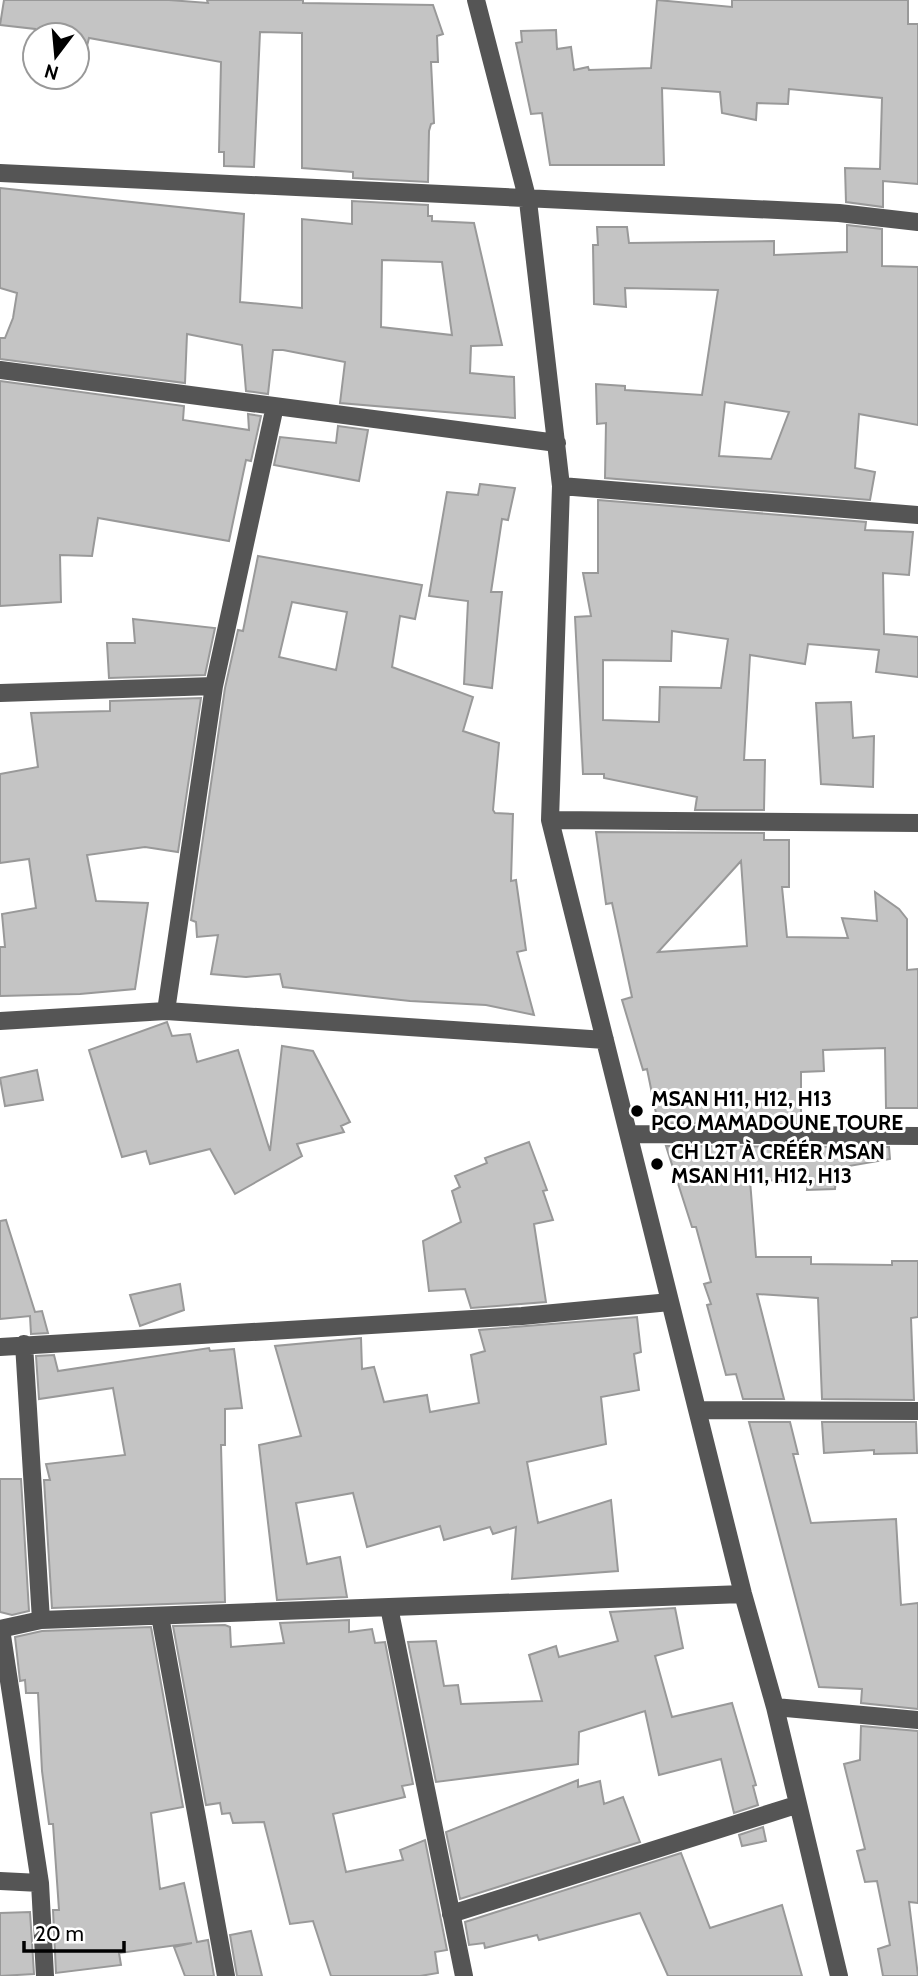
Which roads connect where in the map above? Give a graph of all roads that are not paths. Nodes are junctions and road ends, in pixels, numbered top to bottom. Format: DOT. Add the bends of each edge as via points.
graph roads {
  1 [pos="476,0"];
  2 [pos="0,173"];
  3 [pos="528,201"];
  4 [pos="918,222"];
  5 [pos="0,370"];
  6 [pos="275,406"];
  7 [pos="557,443"];
  8 [pos="561,486"];
  9 [pos="918,514"];
  10 [pos="214,686"];
  11 [pos="0,693"];
  12 [pos="550,820"];
  13 [pos="918,823"];
  14 [pos="166,1011"];
  15 [pos="0,1021"];
  16 [pos="605,1040"];
  17 [pos="629,1134"];
  18 [pos="918,1136"];
  19 [pos="670,1302"];
  20 [pos="24,1344"];
  21 [pos="0,1347"];
  22 [pos="698,1410"];
  23 [pos="918,1411"];
  24 [pos="743,1594"];
  25 [pos="389,1607"];
  26 [pos="160,1616"];
  27 [pos="41,1620"];
  28 [pos="1,1629"];
  29 [pos="775,1707"];
  30 [pos="918,1720"];
  31 [pos="796,1805"];
  32 [pos="0,1881"];
  33 [pos="40,1883"];
  34 [pos="451,1914"];
  35 [pos="46,1976"];
  36 [pos="226,1976"];
  37 [pos="464,1976"];
  38 [pos="839,1976"];
  1 -- 3 [label="street"];
  2 -- 3 [label="street"];
  3 -- 4 [label="street" via="839,213"];
  3 -- 7 [label="street"];
  5 -- 6 [label="street"];
  6 -- 7 [label="street"];
  6 -- 10 [label="street"];
  7 -- 8 [label="street"];
  8 -- 9 [label="street"];
  8 -- 12 [label="street"];
  10 -- 11 [label="street"];
  10 -- 14 [label="street"];
  12 -- 13 [label="street"];
  12 -- 16 [label="street"];
  14 -- 15 [label="street"];
  14 -- 16 [label="street"];
  16 -- 17 [label="street"];
  17 -- 18 [label="street"];
  17 -- 19 [label="street"];
  19 -- 20 [label="street" via="522,1316"];
  19 -- 22 [label="street"];
  20 -- 21 [label="street"];
  20 -- 27 [label="street"];
  22 -- 23 [label="street"];
  22 -- 24 [label="street"];
  24 -- 25 [label="street"];
  24 -- 29 [label="street"];
  25 -- 26 [label="street"];
  25 -- 34 [label="street"];
  26 -- 27 [label="street"];
  26 -- 36 [label="street"];
  27 -- 28 [label="street"];
  28 -- 33 [label="street"];
  29 -- 30 [label="street"];
  29 -- 31 [label="street"];
  31 -- 34 [label="street"];
  31 -- 38 [label="street"];
  32 -- 33 [label="street"];
  33 -- 35 [label="street"];
  34 -- 37 [label="street"];
}
